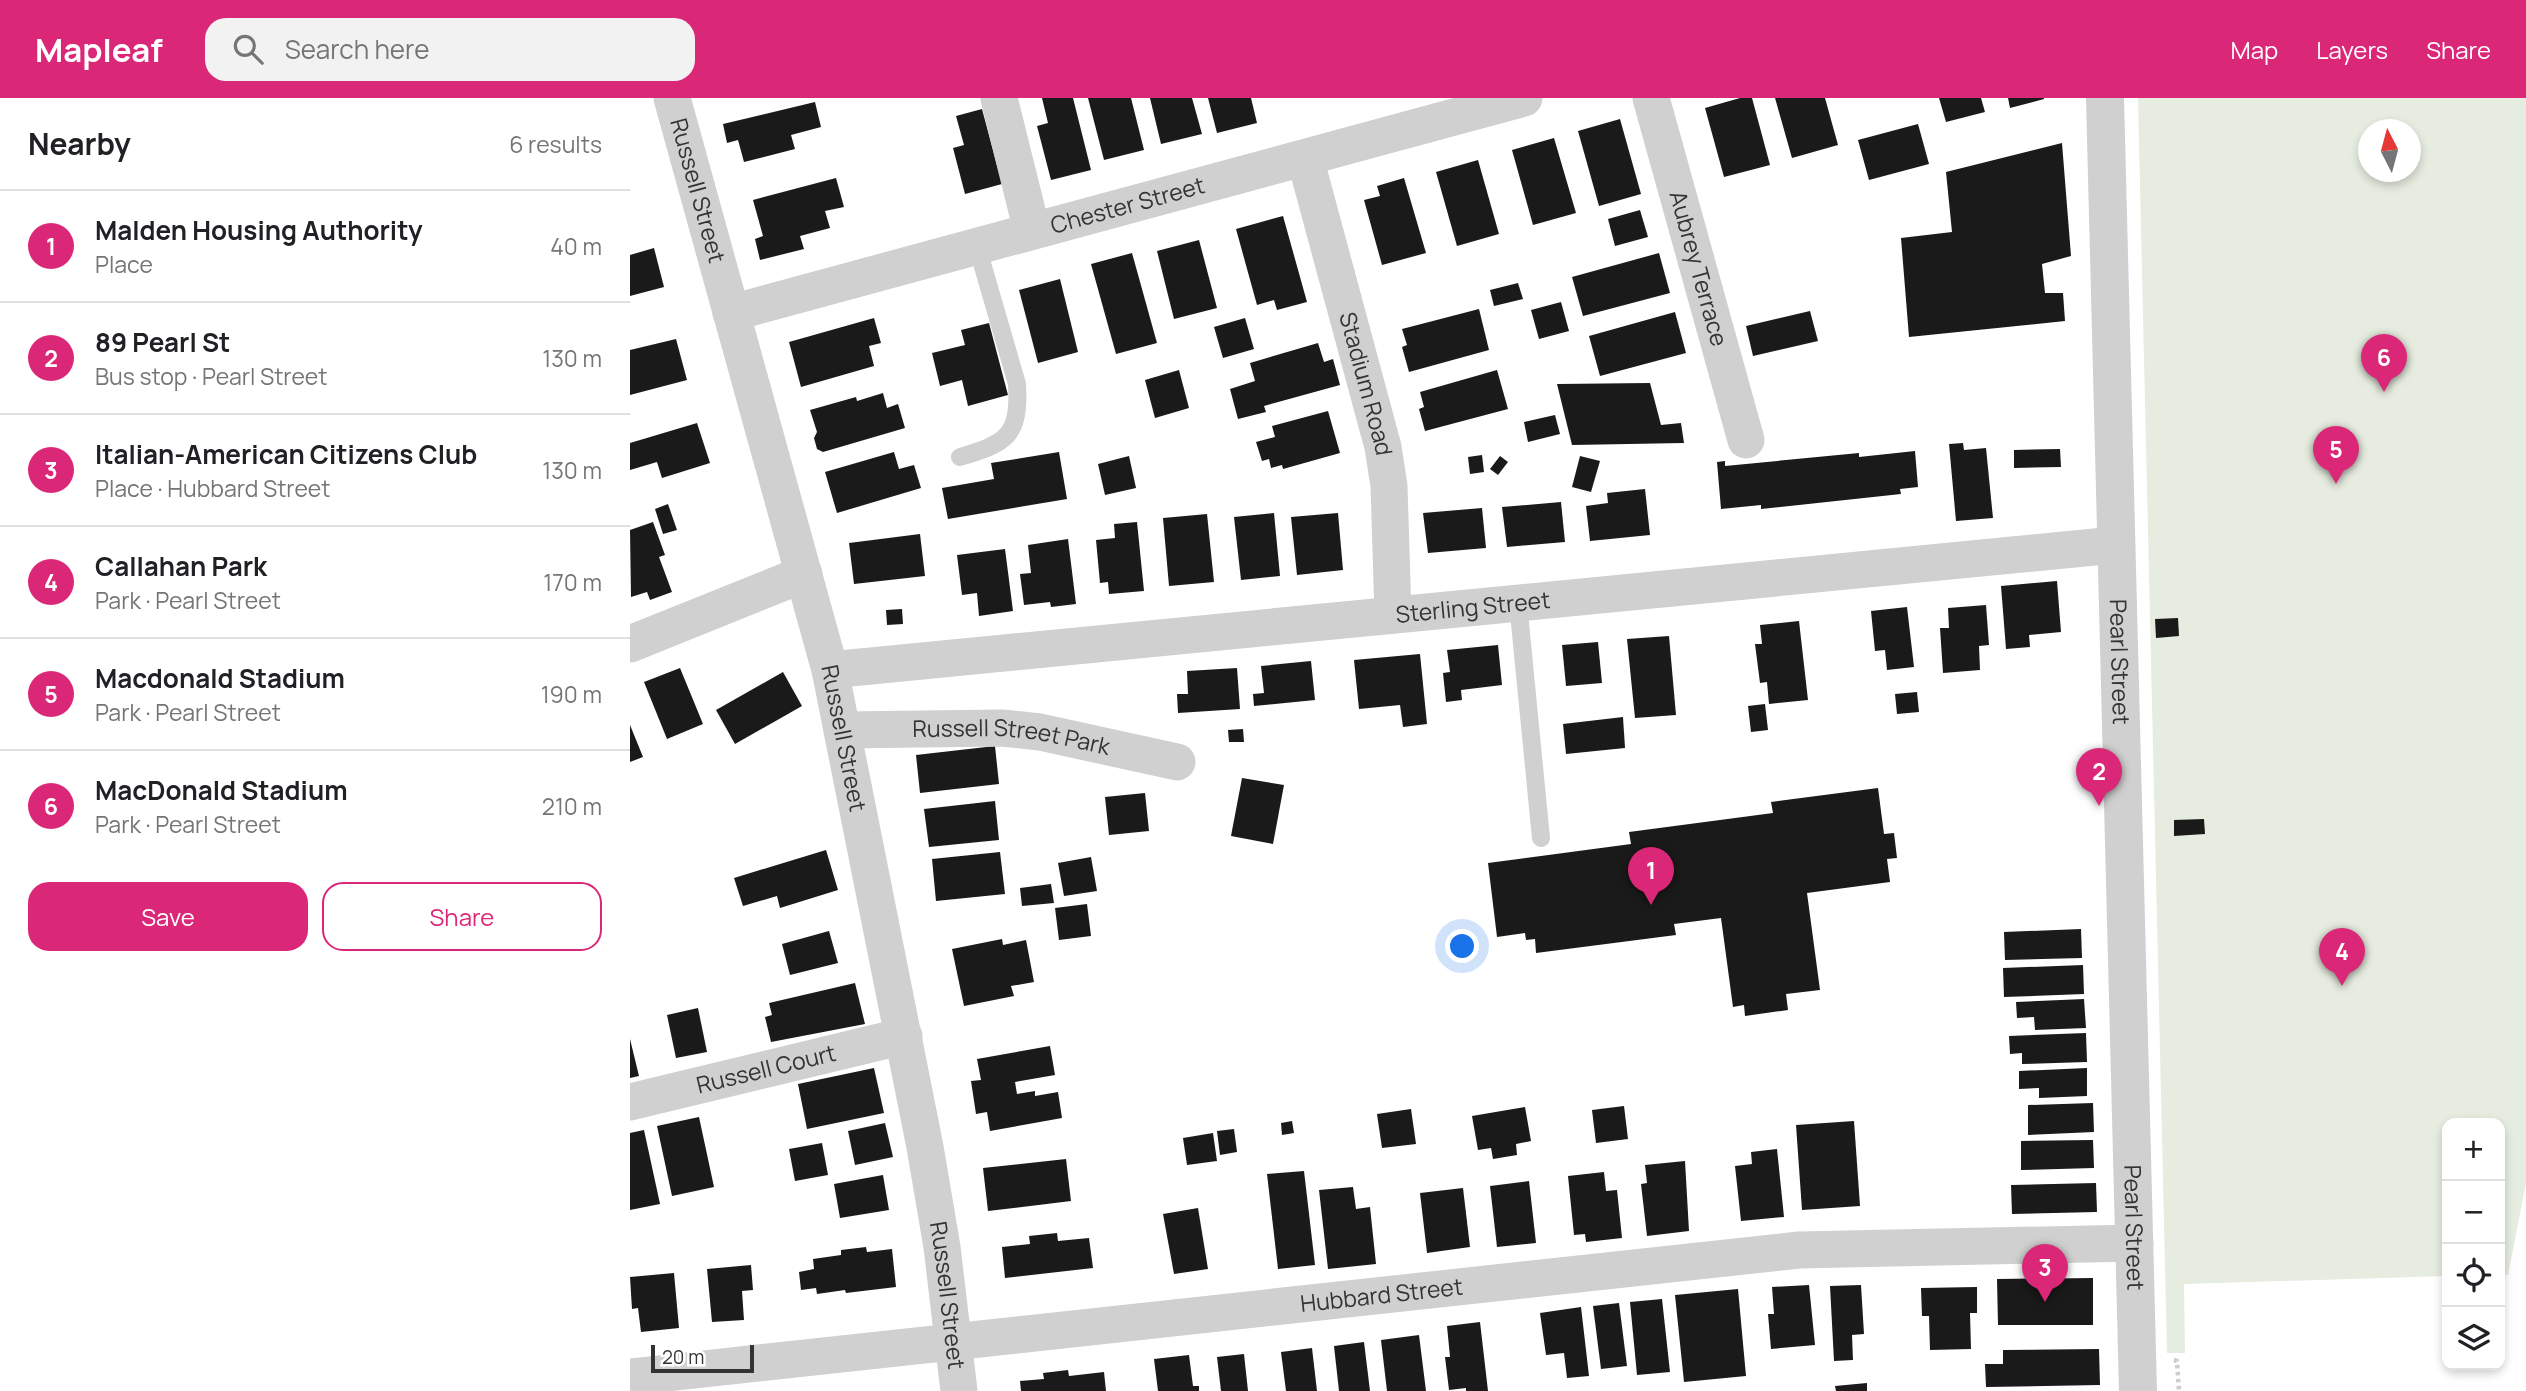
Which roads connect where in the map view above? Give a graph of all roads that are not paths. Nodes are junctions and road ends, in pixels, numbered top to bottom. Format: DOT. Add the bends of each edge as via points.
graph roads {
  1 [pos="672,98"];
  2 [pos="999,98"];
  3 [pos="1524,98"];
  4 [pos="1651,98"];
  5 [pos="2105,98"];
  6 [pos="1305,158"];
  7 [pos="1032,231"];
  8 [pos="977,246"];
  9 [pos="731,313"];
  10 [pos="1746,440"];
  11 [pos="960,457"];
  12 [pos="2115,545"];
  13 [pos="804,574"];
  14 [pos="1518,603"];
  15 [pos="1392,615"];
  16 [pos="630,644"];
  17 [pos="830,670"];
  18 [pos="842,730"];
  19 [pos="1177,762"];
  20 [pos="1541,838"];
  21 [pos="904,1036"];
  22 [pos="630,1102"];
  23 [pos="2135,1243"];
  24 [pos="954,1341"];
  25 [pos="630,1377"];
  26 [pos="959,1391"];
  27 [pos="2138,1391"];
  1 -- 9 [label="street, Russell Street"];
  2 -- 7 [label="street"];
  3 -- 6 [label="street, Chester Street"];
  4 -- 10 [label="street, Aubrey Terrace"];
  5 -- 12 [label="street, Pearl Street"];
  6 -- 7 [label="street, Chester Street"];
  6 -- 15 [label="street, Stadium Road" via="1385,456"];
  7 -- 8 [label="street, Chester Street"];
  8 -- 9 [label="street, Chester Street"];
  8 -- 11 [label="lane" via="1017,384 1018,406 1013,427 1002,443"];
  9 -- 13 [label="street, Russell Street"];
  12 -- 14 [label="street, Sterling Street"];
  12 -- 23 [label="street, Pearl Street"];
  13 -- 16 [label="street"];
  13 -- 17 [label="street, Russell Street"];
  14 -- 15 [label="street, Sterling Street"];
  14 -- 20 [label="lane"];
  15 -- 17 [label="street, Sterling Street"];
  17 -- 18 [label="street, Russell Street"];
  18 -- 19 [label="street, Russell Street Park" via="1002,728"];
  18 -- 21 [label="street, Russell Street"];
  21 -- 22 [label="street, Russell Court"];
  21 -- 24 [label="street, Russell Street"];
  23 -- 24 [label="street, Hubbard Street" via="1799,1250"];
  23 -- 27 [label="street, Pearl Street"];
  24 -- 25 [label="street, Hubbard Street"];
  24 -- 26 [label="street, Russell Street"];
}
